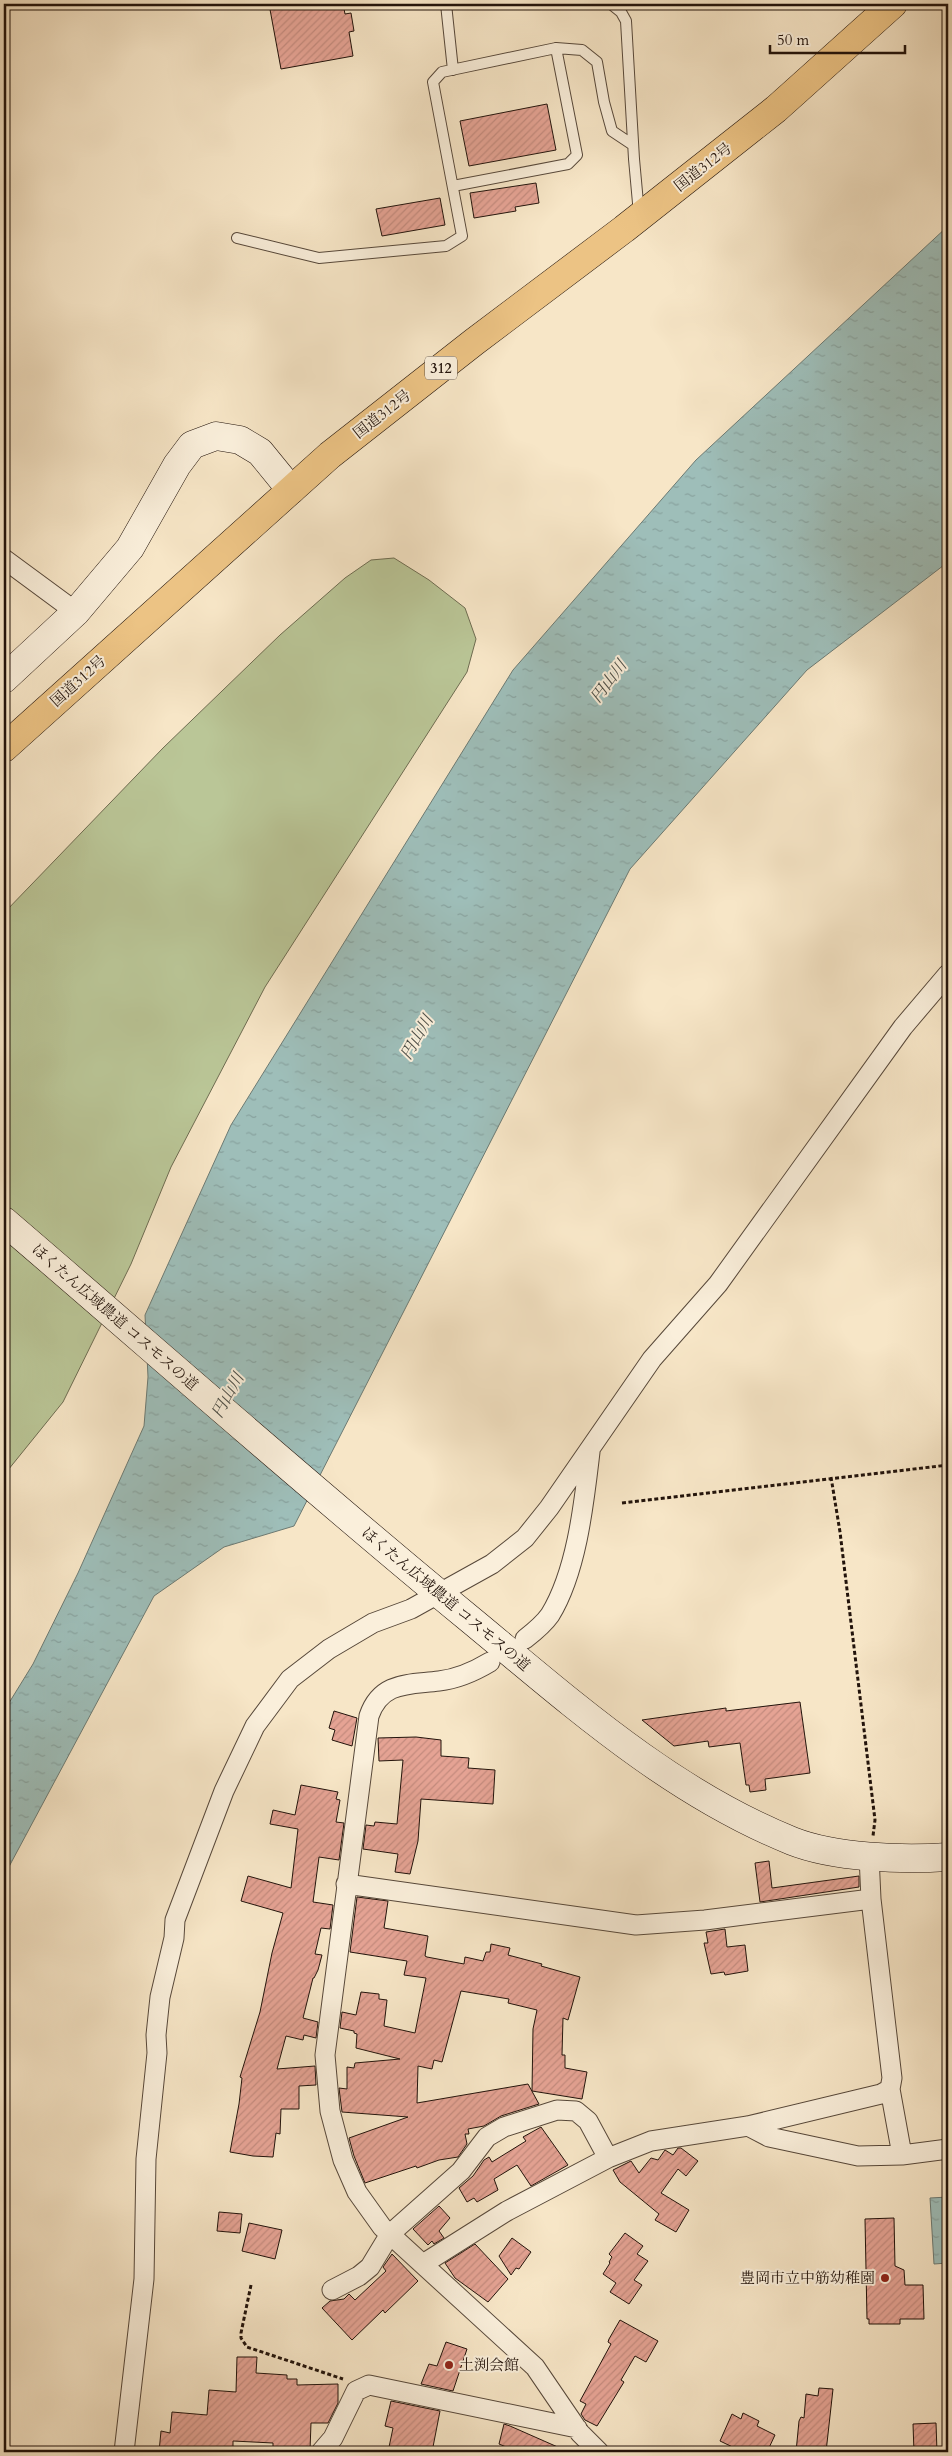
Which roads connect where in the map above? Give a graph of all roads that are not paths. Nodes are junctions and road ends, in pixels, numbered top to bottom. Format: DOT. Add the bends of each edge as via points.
graph roads {
  1 [pos="446,4"];
  2 [pos="611,4"];
  3 [pos="893,4"];
  4 [pos="556,48"];
  5 [pos="453,70"];
  6 [pos="633,145"];
  7 [pos="453,186"];
  8 [pos="640,217"];
  9 [pos="237,238"];
  10 [pos="291,490"];
  11 [pos="4,559"];
  12 [pos="76,612"];
  13 [pos="4,680"];
  14 [pos="4,748"];
  15 [pos="948,974"];
  16 [pos="4,1221"];
  17 [pos="590,1451"];
  18 [pos="430,1587"];
  19 [pos="525,1639"];
  20 [pos="490,1662"];
  21 [pos="869,1856"];
  22 [pos="948,1857"];
  23 [pos="346,1884"];
  24 [pos="871,1899"];
  25 [pos="890,2089"];
  26 [pos="748,2126"];
  27 [pos="948,2149"];
  28 [pos="902,2155"];
  29 [pos="608,2158"];
  30 [pos="390,2234"];
  31 [pos="423,2264"];
  32 [pos="332,2290"];
  33 [pos="577,2428"];
  34 [pos="124,2452"];
  35 [pos="321,2452"];
  36 [pos="599,2452"];
  1 -- 5 [label="lane"];
  2 -- 6 [label="lane" via="626,21"];
  3 -- 8 [label="highway, 国道312号 / 312" via="776,109"];
  4 -- 5 [label="lane"];
  4 -- 6 [label="lane" via="582,50 597,62 612,131"];
  4 -- 7 [label="lane" via="577,155 568,164"];
  5 -- 7 [label="lane" via="442,72 433,82"];
  6 -- 8 [label="lane"];
  7 -- 9 [label="lane" via="462,236 446,246 319,258"];
  8 -- 10 [label="highway, 国道312号 / 312" via="474,342 330,455"];
  10 -- 12 [label="street" via="260,452 240,440 216,436 192,445 177,464 130,548"];
  10 -- 14 [label="highway, 国道312号 / 312"];
  11 -- 12 [label="street"];
  12 -- 13 [label="street"];
  15 -- 17 [label="street" via="903,1027 718,1284 652,1359"];
  16 -- 18 [label="street, ほくたん広域農道 コスモスの道"];
  17 -- 18 [label="street" via="525,1538 492,1564"];
  17 -- 19 [label="street" via="577,1533 560,1596 548,1617"];
  18 -- 21 [label="street, ほくたん広域農道 コスモスの道" via="645,1761 727,1810 794,1842"];
  18 -- 34 [label="street" via="411,1609 374,1623 329,1649 290,1679 255,1726 224,1791 175,1920 156,2036 146,2159 144,2279"];
  20 -- 23 [label="street" via="464,1675 394,1687 382,1693 374,1703 369,1716"];
  21 -- 22 [label="street, ほくたん広域農道 コスモスの道"];
  21 -- 24 [label="street"];
  23 -- 24 [label="street" via="636,1925 705,1920"];
  23 -- 30 [label="street" via="325,2055 330,2111 343,2160 357,2192"];
  24 -- 25 [label="street" via="892,2078"];
  25 -- 26 [label="street" via="881,2094"];
  25 -- 28 [label="street"];
  26 -- 28 [label="street" via="769,2137 858,2156"];
  26 -- 29 [label="street" via="652,2141"];
  27 -- 28 [label="street"];
  29 -- 30 [label="street" via="583,2115 568,2109 537,2114 487,2137 466,2166"];
  29 -- 31 [label="street" via="507,2210"];
  30 -- 31 [label="street"];
  30 -- 32 [label="street" via="370,2267"];
  31 -- 33 [label="street" via="535,2367"];
  33 -- 35 [label="street" via="369,2385 359,2388 352,2396 333,2438"];
  33 -- 36 [label="street"];
}
